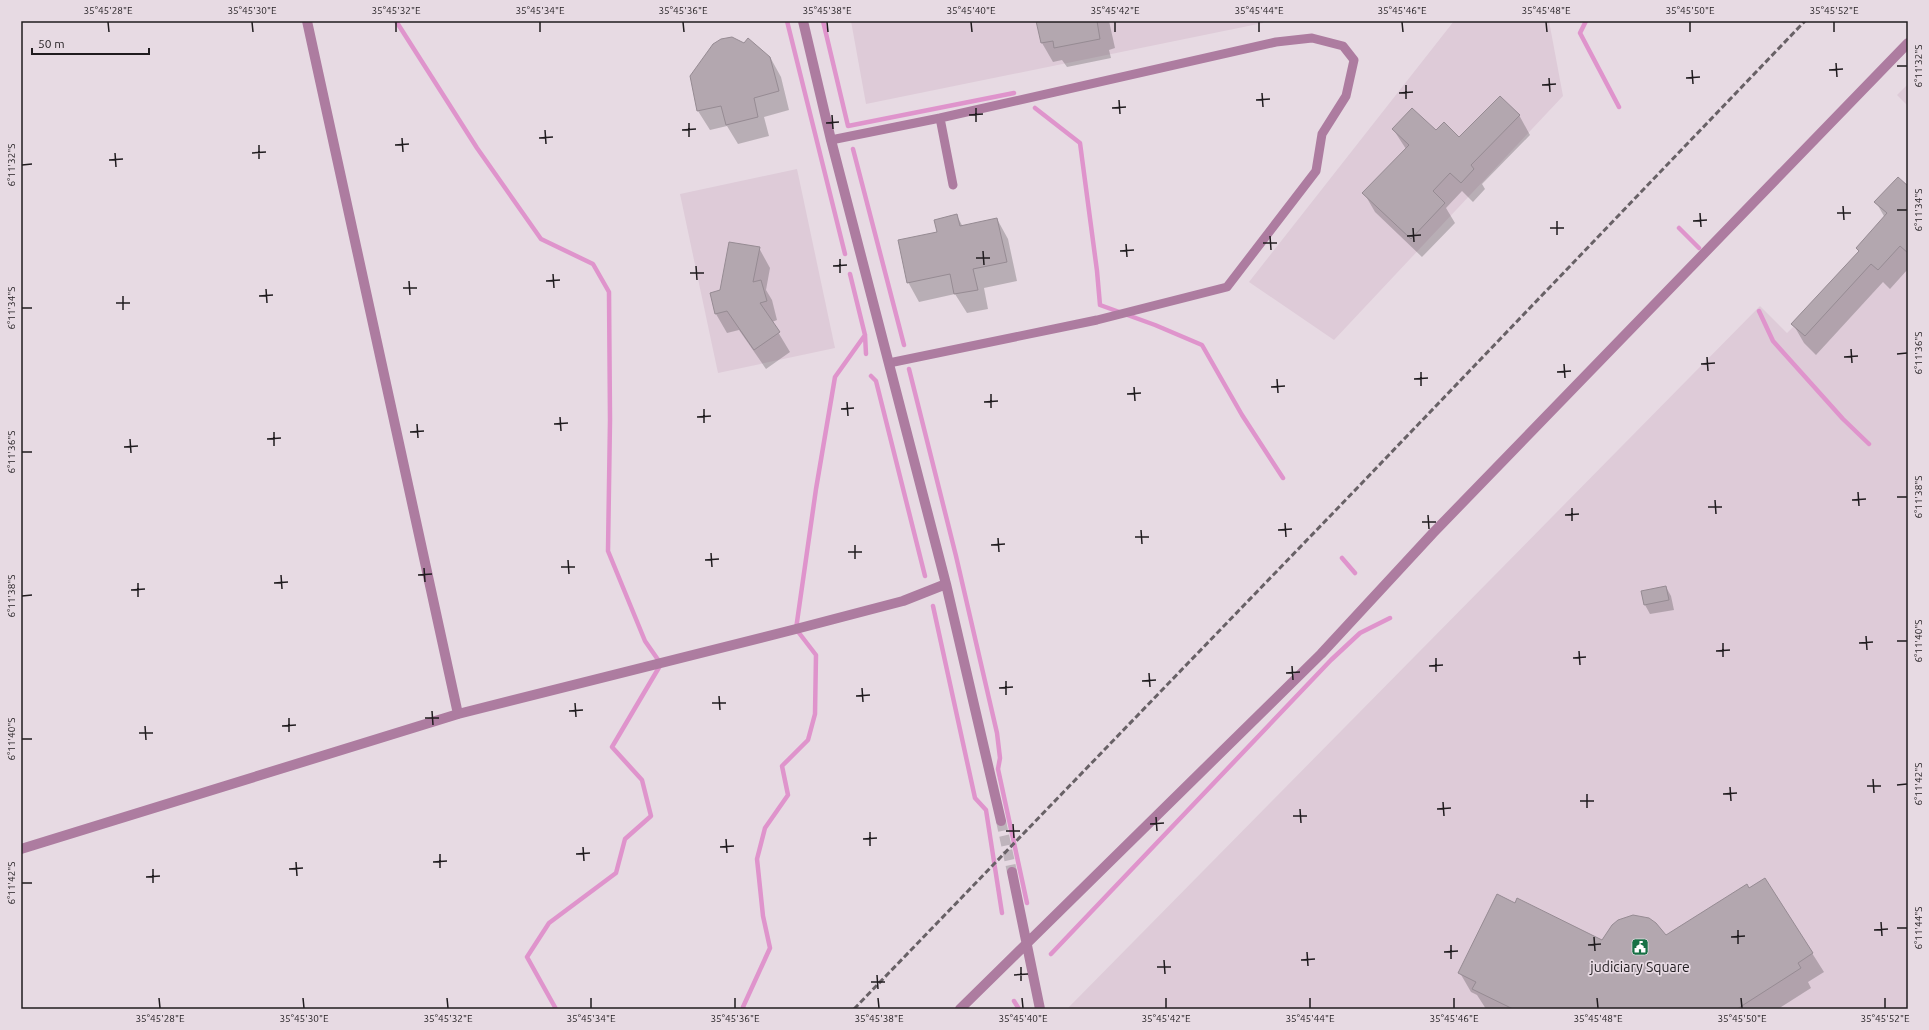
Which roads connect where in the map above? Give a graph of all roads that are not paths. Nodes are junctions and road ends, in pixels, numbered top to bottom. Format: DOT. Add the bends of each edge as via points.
graph roads {
  1 [pos="307,21"];
  2 [pos="803,21"];
  3 [pos="1908,44"];
  4 [pos="940,118"];
  5 [pos="831,140"];
  6 [pos="953,185"];
  7 [pos="889,363"];
  8 [pos="946,584"];
  9 [pos="458,714"];
  10 [pos="1001,821"];
  11 [pos="21,849"];
  12 [pos="1012,872"];
  13 [pos="1027,944"];
  14 [pos="960,1009"];
  15 [pos="1040,1009"];
  1 -- 9 [label="street"];
  2 -- 5 [label="street"];
  3 -- 13 [label="street" via="1433,533 1321,654"];
  4 -- 5 [label="lane"];
  4 -- 6 [label="lane"];
  4 -- 7 [label="lane" via="1276,42 1312,38 1343,46 1354,60 1346,96 1322,134 1316,171 1227,287 1097,320"];
  5 -- 7 [label="street"];
  7 -- 8 [label="street"];
  8 -- 9 [label="street" via="903,600 796,630"];
  8 -- 10 [label="street"];
  9 -- 11 [label="street"];
  12 -- 13 [label="street"];
  13 -- 14 [label="street"];
  13 -- 15 [label="street"];
}
